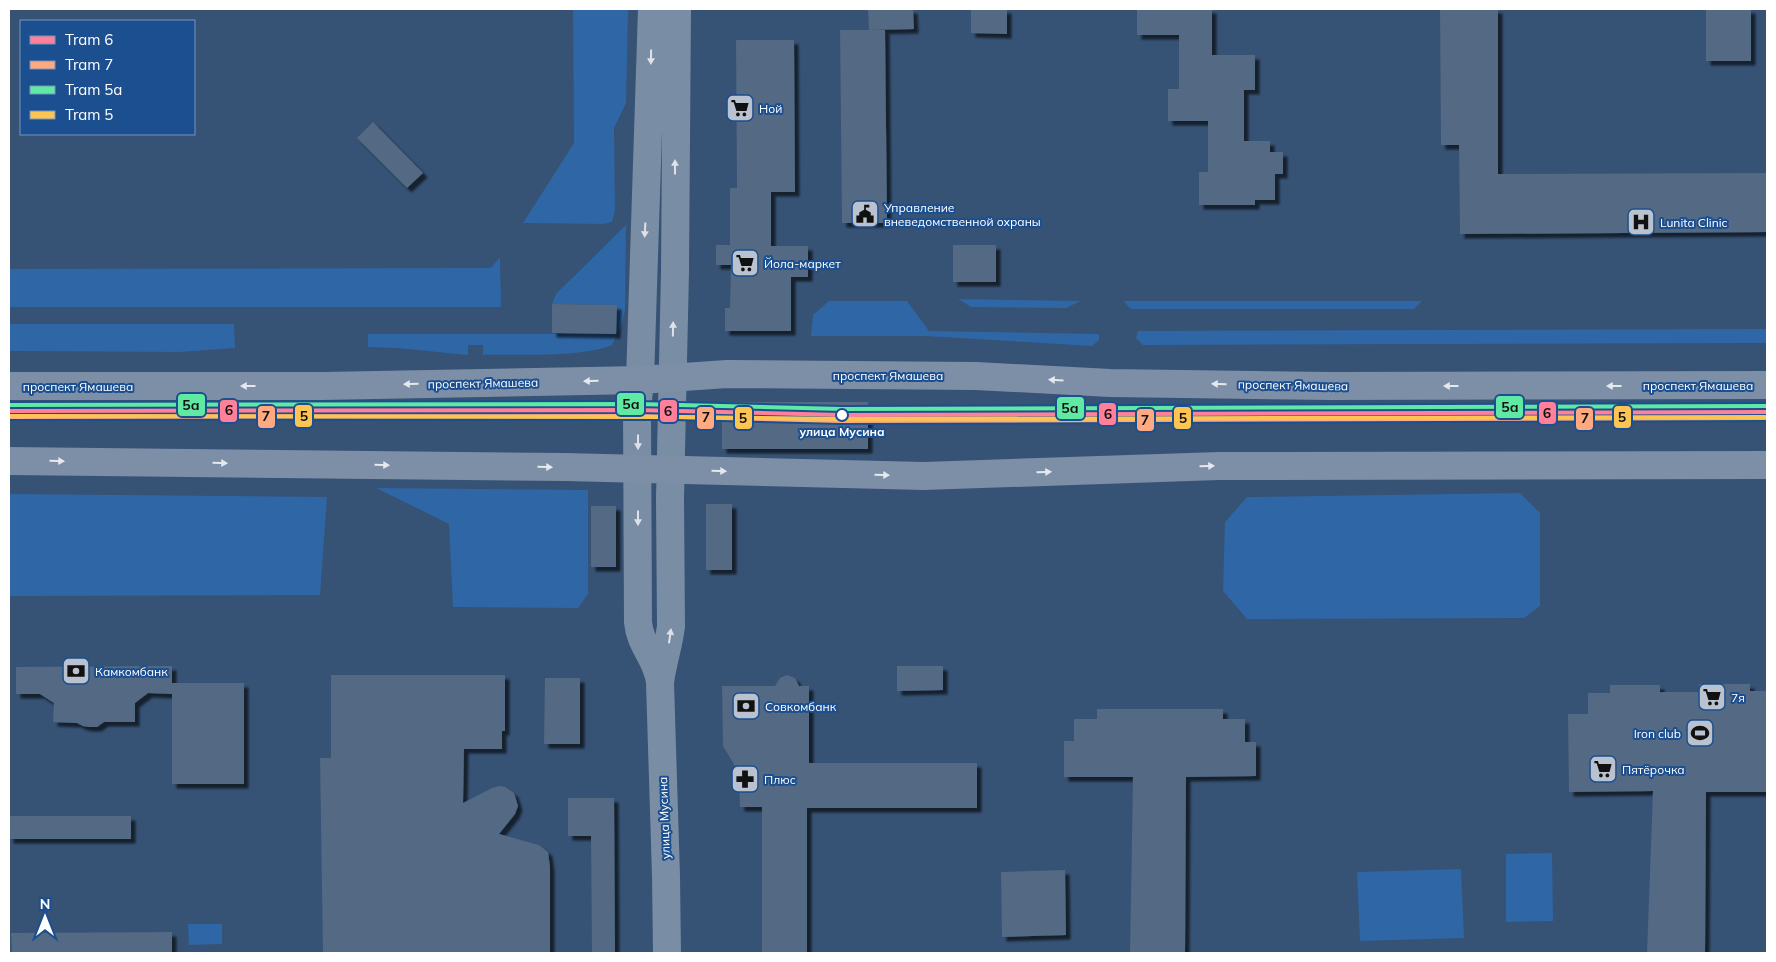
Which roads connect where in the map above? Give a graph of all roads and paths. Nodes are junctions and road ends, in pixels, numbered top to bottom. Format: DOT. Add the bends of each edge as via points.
graph roads {
  1 [pos="652,9"];
  2 [pos="677,9"];
  3 [pos="672,378"];
  4 [pos="640,380"];
  5 [pos="1767,385"];
  6 [pos="9,386"];
  7 [pos="9,461"];
  8 [pos="1767,465"];
  9 [pos="637,469"];
  10 [pos="671,470"];
  11 [pos="660,683"];
  12 [pos="666,953"];
  1 -- 4 [label="street, улица Мусина, one-way"];
  3 -- 2 [label="street, улица Мусина, one-way"];
  3 -- 4 [label="main road, проспект Ямашева"];
  5 -- 3 [label="main road, проспект Ямашева, one-way" via="1330,386 1110,383 976,376 727,374"];
  3 -- 10 [label="street, улица Мусина"];
  4 -- 6 [label="main road, проспект Ямашева, one-way" via="322,386"];
  4 -- 9 [label="street, улица Мусина, one-way"];
  7 -- 9 [label="main road, one-way"];
  10 -- 8 [label="main road, one-way" via="924,476 1220,466"];
  9 -- 10 [label="main road"];
  9 -- 11 [label="street, улица Мусина, one-way" via="639,632 656,663"];
  11 -- 10 [label="street, улица Мусина, one-way" via="671,626"];
  11 -- 12 [label="street, улица Мусина"];
}
